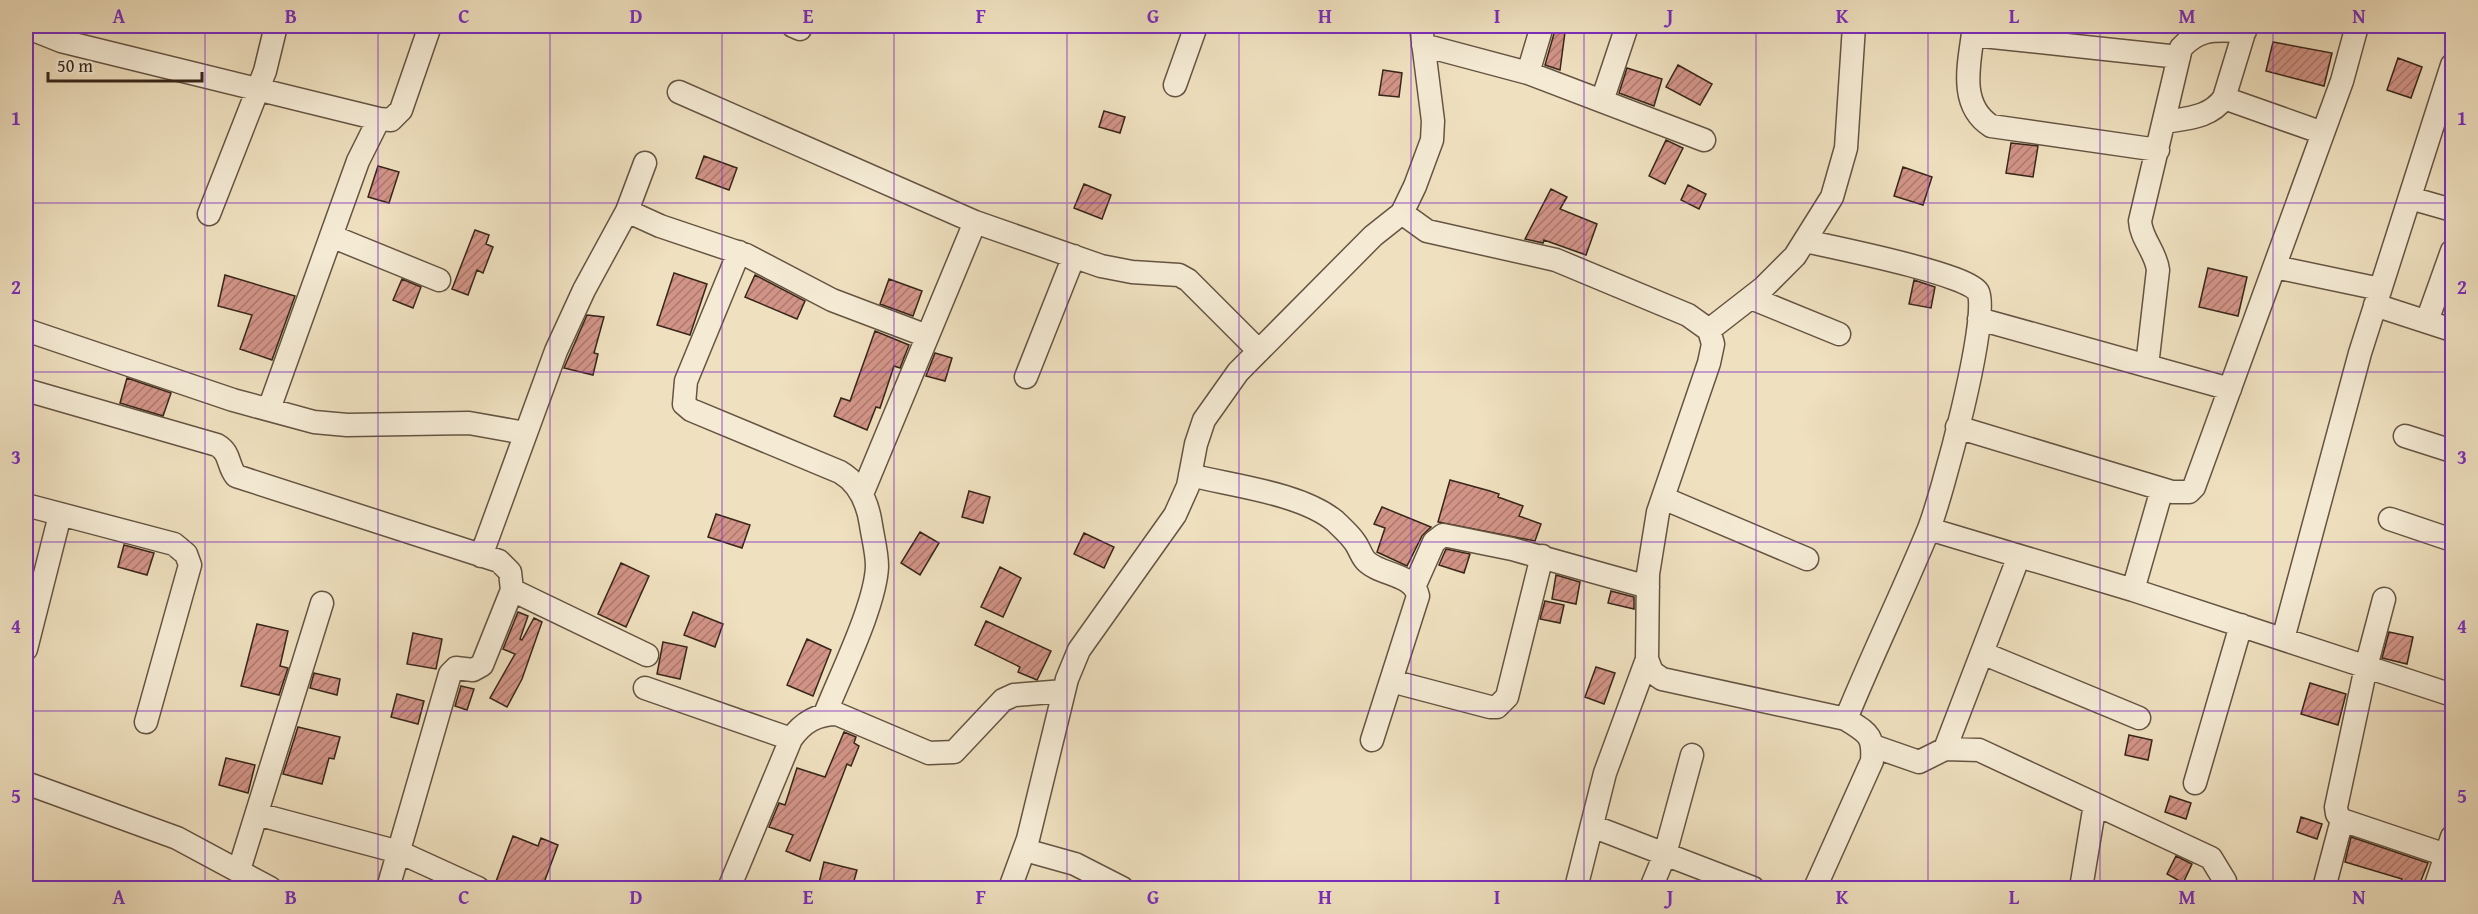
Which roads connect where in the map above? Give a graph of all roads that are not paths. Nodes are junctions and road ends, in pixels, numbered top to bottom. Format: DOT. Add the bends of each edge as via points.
graph roads {
  1 [pos="276,26"];
  2 [pos="430,26"];
  3 [pos="1196,26"];
  4 [pos="1542,26"];
  5 [pos="1627,26"];
  6 [pos="1854,26"];
  7 [pos="2357,26"];
  8 [pos="26,27"];
  9 [pos="2246,28"];
  10 [pos="1973,30"];
  11 [pos="1422,35"];
  12 [pos="2179,57"];
  13 [pos="2452,65"];
  14 [pos="1528,73"];
  15 [pos="1175,85"];
  16 [pos="258,89"];
  17 [pos="679,92"];
  18 [pos="2224,98"];
  19 [pos="1602,101"];
  20 [pos="379,119"];
  21 [pos="2165,122"];
  22 [pos="2323,133"];
  23 [pos="1704,140"];
  24 [pos="2158,150"];
  25 [pos="645,163"];
  26 [pos="2410,198"];
  27 [pos="2452,210"];
  28 [pos="627,211"];
  29 [pos="1402,213"];
  30 [pos="209,214"];
  31 [pos="975,222"];
  32 [pos="331,236"];
  33 [pos="1805,240"];
  34 [pos="2452,251"];
  35 [pos="739,252"];
  36 [pos="1074,256"];
  37 [pos="2275,267"];
  38 [pos="439,280"];
  39 [pos="2378,297"];
  40 [pos="1751,298"];
  41 [pos="1979,319"];
  42 [pos="2427,321"];
  43 [pos="26,330"];
  44 [pos="1709,330"];
  45 [pos="2452,330"];
  46 [pos="1839,334"];
  47 [pos="927,336"];
  48 [pos="1259,351"];
  49 [pos="2148,366"];
  50 [pos="1026,377"];
  51 [pos="2230,389"];
  52 [pos="26,390"];
  53 [pos="269,410"];
  54 [pos="1957,428"];
  55 [pos="525,433"];
  56 [pos="2405,436"];
  57 [pos="2452,451"];
  58 [pos="1190,476"];
  59 [pos="2162,489"];
  60 [pos="862,494"];
  61 [pos="1663,498"];
  62 [pos="26,506"];
  63 [pos="60,515"];
  64 [pos="2390,519"];
  65 [pos="1929,529"];
  66 [pos="2452,540"];
  67 [pos="481,556"];
  68 [pos="1542,556"];
  69 [pos="2019,556"];
  70 [pos="1807,559"];
  71 [pos="1414,586"];
  72 [pos="1648,587"];
  73 [pos="512,590"];
  74 [pos="2133,590"];
  75 [pos="2384,599"];
  76 [pos="322,603"];
  77 [pos="2241,625"];
  78 [pos="2283,639"];
  79 [pos="26,649"];
  80 [pos="1982,653"];
  81 [pos="647,655"];
  82 [pos="1647,659"];
  83 [pos="2366,667"];
  84 [pos="1391,681"];
  85 [pos="645,688"];
  86 [pos="1064,691"];
  87 [pos="2452,695"];
  88 [pos="825,714"];
  89 [pos="1846,718"];
  90 [pos="2139,718"];
  91 [pos="146,722"];
  92 [pos="791,740"];
  93 [pos="1372,740"];
  94 [pos="1873,746"];
  95 [pos="1946,749"];
  96 [pos="1692,755"];
  97 [pos="26,783"];
  98 [pos="2195,783"];
  99 [pos="2096,804"];
  100 [pos="257,814"];
  101 [pos="2342,820"];
  102 [pos="1592,826"];
  103 [pos="1025,850"];
  104 [pos="2451,850"];
  105 [pos="399,852"];
  106 [pos="1665,854"];
  107 [pos="239,870"];
  108 [pos="262,886"];
  109 [pos="2230,886"];
  110 [pos="388,888"];
  111 [pos="478,888"];
  112 [pos="729,888"];
  113 [pos="1010,888"];
  114 [pos="1122,888"];
  115 [pos="1576,888"];
  116 [pos="1652,888"];
  117 [pos="1753,888"];
  118 [pos="1815,888"];
  119 [pos="2081,888"];
  120 [pos="2324,888"];
  121 [pos="2435,888"];
  1 -- 16 [label="street"];
  2 -- 20 [label="street" via="401,110 391,120"];
  3 -- 15 [label="street"];
  4 -- 14 [label="street"];
  5 -- 19 [label="street"];
  6 -- 33 [label="street" via="1846,148 1832,197"];
  7 -- 22 [label="street"];
  8 -- 16 [label="street" via="61,41"];
  9 -- 12 [label="street" via="2202,31 2191,36"];
  9 -- 18 [label="street"];
  10 -- 12 [label="street"];
  10 -- 24 [label="street" via="1967,83 1980,119 1991,126"];
  11 -- 14 [label="street"];
  11 -- 29 [label="street" via="1432,140"];
  12 -- 21 [label="street"];
  13 -- 26 [label="street"];
  14 -- 19 [label="street"];
  16 -- 20 [label="street"];
  16 -- 30 [label="street"];
  17 -- 31 [label="street"];
  18 -- 21 [label="street" via="2206,115"];
  18 -- 22 [label="street"];
  19 -- 23 [label="street"];
  20 -- 32 [label="street" via="358,161"];
  21 -- 24 [label="street"];
  22 -- 37 [label="street"];
  24 -- 49 [label="street" via="2140,221 2141,232 2157,258 2158,270"];
  25 -- 28 [label="street"];
  26 -- 27 [label="street"];
  26 -- 39 [label="street"];
  28 -- 35 [label="street"];
  28 -- 55 [label="street" via="560,340"];
  29 -- 44 [label="street" via="1427,231 1577,267 1688,315"];
  29 -- 48 [label="street" via="1373,236"];
  31 -- 36 [label="street"];
  31 -- 47 [label="street"];
  32 -- 38 [label="street"];
  32 -- 53 [label="street"];
  33 -- 40 [label="street" via="1795,256"];
  33 -- 41 [label="street" via="1969,283 1978,291"];
  34 -- 42 [label="street"];
  35 -- 47 [label="street" via="832,300"];
  35 -- 60 [label="street" via="686,381 684,404 840,472"];
  36 -- 48 [label="street" via="1132,272 1179,275"];
  36 -- 50 [label="street"];
  37 -- 39 [label="street"];
  37 -- 51 [label="street"];
  39 -- 42 [label="street"];
  39 -- 78 [label="street"];
  40 -- 44 [label="street"];
  40 -- 46 [label="street"];
  41 -- 49 [label="street"];
  41 -- 54 [label="street" via="1971,376"];
  42 -- 45 [label="street"];
  43 -- 53 [label="street"];
  44 -- 61 [label="street" via="1713,344 1709,363"];
  47 -- 60 [label="street"];
  48 -- 58 [label="street" via="1238,372 1204,420"];
  49 -- 51 [label="street"];
  51 -- 59 [label="street" via="2194,487 2183,493"];
  52 -- 67 [label="street" via="217,445 229,456 236,476"];
  53 -- 55 [label="street" via="314,422 347,425 469,423"];
  54 -- 59 [label="street"];
  54 -- 65 [label="street"];
  55 -- 67 [label="street"];
  56 -- 57 [label="street"];
  58 -- 71 [label="street" via="1316,509 1355,542 1366,561"];
  58 -- 86 [label="street" via="1175,514 1079,650"];
  59 -- 74 [label="street"];
  60 -- 88 [label="street" via="870,517 874,584"];
  61 -- 70 [label="street"];
  61 -- 72 [label="street" via="1651,550"];
  62 -- 63 [label="street"];
  63 -- 79 [label="street"];
  63 -- 91 [label="street" via="174,544 186,554 190,565"];
  64 -- 66 [label="street"];
  65 -- 69 [label="street"];
  65 -- 89 [label="street"];
  67 -- 73 [label="street" via="499,561 510,572"];
  68 -- 71 [label="street" via="1443,535 1434,542"];
  68 -- 72 [label="street"];
  68 -- 84 [label="street" via="1508,697 1502,704 1490,707"];
  69 -- 74 [label="street"];
  69 -- 80 [label="street"];
  71 -- 84 [label="street" via="1418,596"];
  72 -- 82 [label="street"];
  73 -- 81 [label="street"];
  73 -- 105 [label="street" via="482,665 473,670 456,668 450,674"];
  74 -- 77 [label="street"];
  75 -- 83 [label="street"];
  76 -- 100 [label="street"];
  77 -- 78 [label="street"];
  77 -- 98 [label="street"];
  78 -- 83 [label="street"];
  80 -- 90 [label="street"];
  80 -- 95 [label="street"];
  82 -- 89 [label="street" via="1652,672 1662,679"];
  82 -- 102 [label="street" via="1605,773"];
  83 -- 87 [label="street"];
  83 -- 101 [label="street" via="2336,807"];
  84 -- 93 [label="street"];
  85 -- 92 [label="street"];
  86 -- 88 [label="street" via="1014,695 1003,700 954,752 929,753 847,717"];
  86 -- 103 [label="street"];
  88 -- 92 [label="street" via="799,728"];
  89 -- 94 [label="street" via="1869,734"];
  92 -- 112 [label="street"];
  94 -- 95 [label="street" via="1919,762"];
  94 -- 118 [label="street" via="1872,761"];
  95 -- 99 [label="street" via="1979,750"];
  96 -- 106 [label="street"];
  97 -- 107 [label="street" via="177,838"];
  99 -- 109 [label="street" via="2211,858"];
  99 -- 119 [label="street"];
  100 -- 105 [label="street"];
  100 -- 107 [label="street"];
  101 -- 104 [label="street"];
  101 -- 120 [label="street"];
  102 -- 106 [label="street"];
  102 -- 115 [label="street"];
  103 -- 113 [label="street"];
  103 -- 114 [label="street" via="1075,864"];
  104 -- 121 [label="street"];
  105 -- 110 [label="street"];
  105 -- 111 [label="street"];
  106 -- 116 [label="street"];
  106 -- 117 [label="street"];
  107 -- 108 [label="street"];
}
